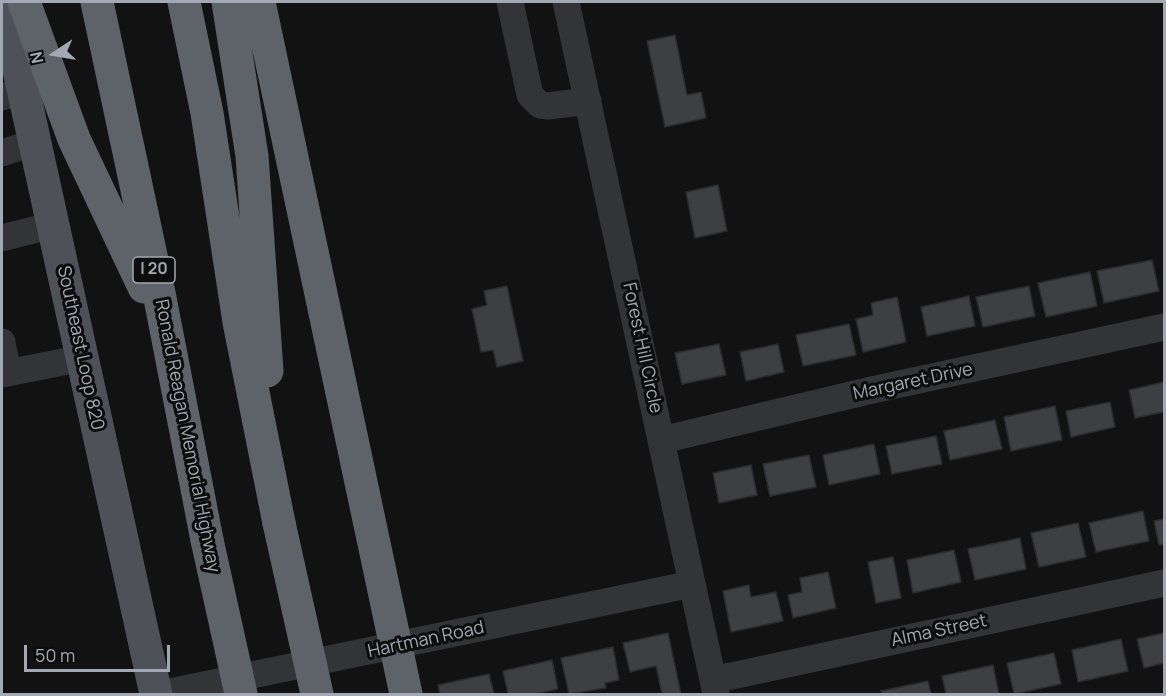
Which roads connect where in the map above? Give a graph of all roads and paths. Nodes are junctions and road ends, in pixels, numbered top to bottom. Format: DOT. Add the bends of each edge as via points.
graph roads {
  1 [pos="4,2"];
  2 [pos="24,2"];
  3 [pos="97,2"];
  4 [pos="184,2"];
  5 [pos="228,2"];
  6 [pos="259,2"];
  7 [pos="510,2"];
  8 [pos="566,2"];
  9 [pos="13,94"];
  10 [pos="588,101"];
  11 [pos="35,142"];
  12 [pos="2,153"];
  13 [pos="53,225"];
  14 [pos="2,238"];
  15 [pos="1164,327"];
  16 [pos="167,337"];
  17 [pos="2,342"];
  18 [pos="83,358"];
  19 [pos="5,374"];
  20 [pos="662,440"];
  21 [pos="279,523"];
  22 [pos="1164,582"];
  23 [pos="692,584"];
  24 [pos="396,646"];
  25 [pos="714,687"];
  26 [pos="158,694"];
  27 [pos="241,694"];
  28 [pos="316,694"];
  29 [pos="406,694"];
  1 -- 9 [label="main road, Southeast Loop 820"];
  2 -- 16 [label="highway" via="74,139"];
  3 -- 16 [label="highway, Ronald Reagan Memorial Highway / I 20"];
  4 -- 21 [label="highway" via="207,113 239,322"];
  5 -- 21 [label="highway" via="252,156"];
  6 -- 24 [label="highway"];
  7 -- 10 [label="street" via="530,95 540,105 548,106"];
  8 -- 10 [label="street, Forest Hill Circle"];
  9 -- 11 [label="main road, Southeast Loop 820"];
  10 -- 20 [label="street, Forest Hill Circle"];
  11 -- 12 [label="street"];
  11 -- 13 [label="main road, Southeast Loop 820"];
  13 -- 14 [label="street"];
  13 -- 18 [label="main road, Southeast Loop 820"];
  15 -- 20 [label="street, Margaret Drive"];
  16 -- 27 [label="highway, Ronald Reagan Memorial Highway / I 20, bridge"];
  17 -- 19 [label="street"];
  18 -- 19 [label="street"];
  18 -- 26 [label="main road, Southeast Loop 820"];
  20 -- 23 [label="street, Forest Hill Circle"];
  21 -- 28 [label="highway, bridge"];
  22 -- 25 [label="street, Alma Street"];
  23 -- 24 [label="street, Hartman Road"];
  23 -- 25 [label="street, Forest Hill Circle"];
  24 -- 26 [label="street, Hartman Road"];
  24 -- 29 [label="highway"];
}
